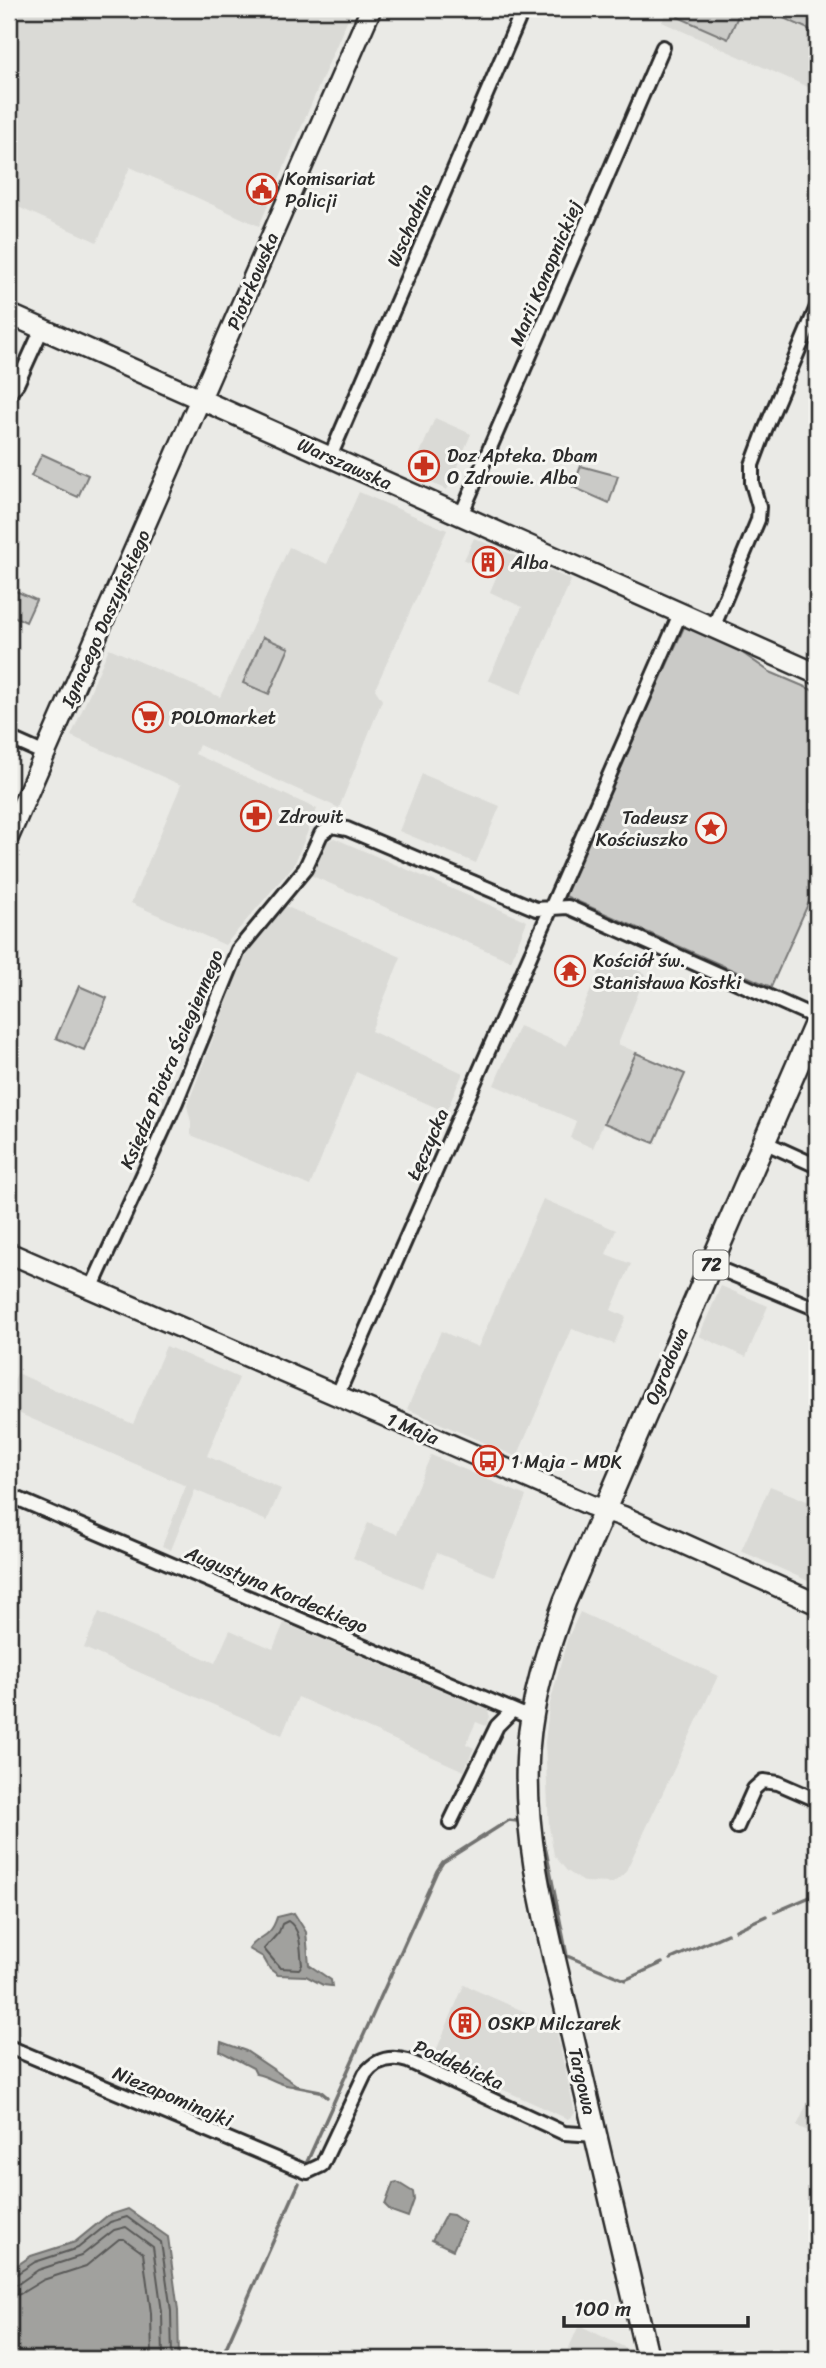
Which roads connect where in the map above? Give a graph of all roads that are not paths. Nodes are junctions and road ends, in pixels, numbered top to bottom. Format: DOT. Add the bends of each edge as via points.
graph roads {
  1 [pos="371,9"];
  2 [pos="523,9"];
  3 [pos="663,47"];
  4 [pos="817,307"];
  5 [pos="9,314"];
  6 [pos="42,329"];
  7 [pos="9,394"];
  8 [pos="201,399"];
  9 [pos="330,457"];
  10 [pos="461,515"];
  11 [pos="680,614"];
  12 [pos="713,628"];
  13 [pos="817,674"];
  14 [pos="9,738"];
  15 [pos="45,754"];
  16 [pos="9,836"];
  17 [pos="551,908"];
  18 [pos="817,1019"];
  19 [pos="764,1142"];
  20 [pos="817,1166"];
  21 [pos="9,1253"];
  22 [pos="710,1265"];
  23 [pos="91,1289"];
  24 [pos="817,1310"];
  25 [pos="337,1396"];
  26 [pos="9,1495"];
  27 [pos="604,1509"];
  28 [pos="817,1604"];
  29 [pos="522,1715"];
  30 [pos="817,1800"];
  31 [pos="450,1823"];
  32 [pos="737,1827"];
  33 [pos="9,2047"];
  34 [pos="596,2135"];
  35 [pos="322,2165"];
  36 [pos="648,2359"];
  1 -- 8 [label="street, Piotrkowska"];
  2 -- 9 [label="street, Wschodnia"];
  3 -- 10 [label="street, Marii Konopnickiej"];
  4 -- 12 [label="street" via="752,465 758,520"];
  5 -- 6 [label="street, Warszawska"];
  6 -- 7 [label="street"];
  6 -- 8 [label="street, Warszawska"];
  8 -- 9 [label="street, Warszawska"];
  8 -- 15 [label="street, Ignacego Daszyńskiego"];
  9 -- 10 [label="street, Warszawska"];
  10 -- 11 [label="street, Warszawska"];
  11 -- 12 [label="street, Warszawska"];
  11 -- 17 [label="street, Łęczycka"];
  12 -- 13 [label="street, Warszawska"];
  14 -- 15 [label="street"];
  15 -- 16 [label="street, Ignacego Daszyńskiego"];
  17 -- 18 [label="street" via="568,907"];
  17 -- 23 [label="street, Księdza Piotra Ściegiennego" via="536,909 347,829 332,826 321,834 305,869 239,950"];
  17 -- 25 [label="street, Łęczycka"];
  18 -- 19 [label="main road, Ogrodowa / 72"];
  19 -- 20 [label="street"];
  19 -- 22 [label="main road, Ogrodowa / 72"];
  21 -- 23 [label="street, 1 Maja"];
  22 -- 24 [label="street"];
  22 -- 27 [label="main road, Ogrodowa / 72"];
  23 -- 25 [label="street, 1 Maja"];
  25 -- 27 [label="street, 1 Maja"];
  26 -- 29 [label="street, Augustyna Kordeckiego"];
  27 -- 28 [label="street, 1 Maja"];
  27 -- 29 [label="main road, Ogrodowa / 72"];
  29 -- 31 [label="street, Ogrodowa" via="497,1726"];
  29 -- 34 [label="main road, Targowa / 72" via="534,1861"];
  30 -- 32 [label="street" via="763,1781 754,1789"];
  33 -- 35 [label="street, Niezapominajki" via="294,2168 311,2172"];
  34 -- 35 [label="street, Poddębicka" via="564,2133 408,2061 384,2059 365,2074"];
  34 -- 36 [label="main road, Targowa / 72"];
}
